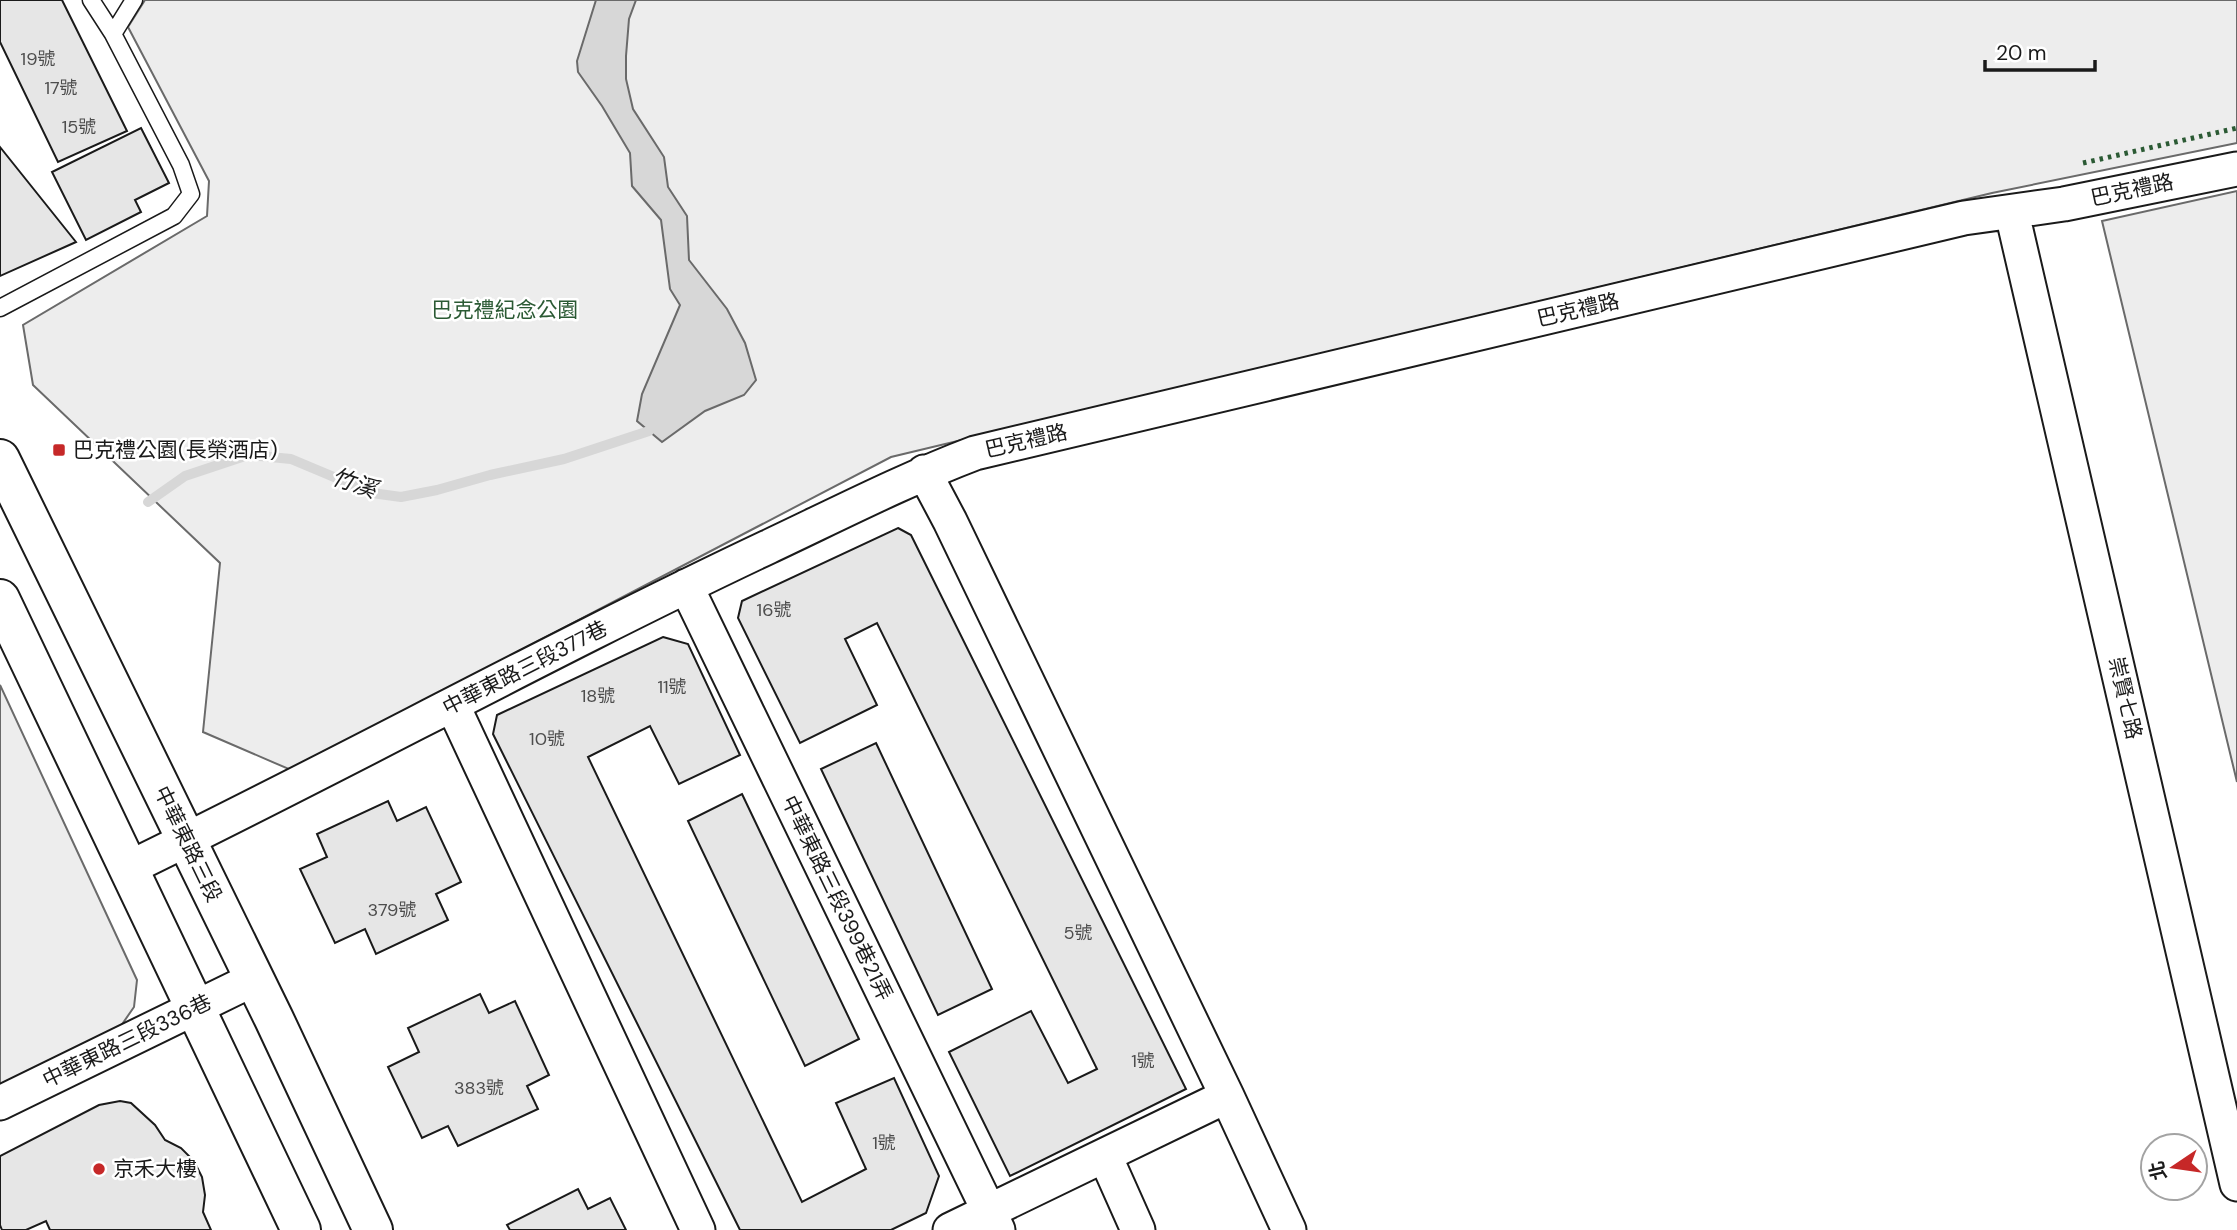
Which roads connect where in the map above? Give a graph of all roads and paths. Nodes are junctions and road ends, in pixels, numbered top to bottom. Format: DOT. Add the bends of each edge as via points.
graph roads {
  1 [pos="91,0"];
  2 [pos="134,0"];
  3 [pos="113,34"];
  4 [pos="2237,169"];
  5 [pos="2012,213"];
  6 [pos="0,308"];
  7 [pos="0,459"];
  8 [pos="924,472"];
  9 [pos="686,586"];
  10 [pos="0,598"];
  11 [pos="453,706"];
  12 [pos="186,840"];
  13 [pos="129,868"];
  14 [pos="254,979"];
  15 [pos="194,1009"];
  16 [pos="1227,1096"];
  17 [pos="0,1103"];
  18 [pos="1105,1156"];
  19 [pos="2237,1184"];
  20 [pos="993,1221"];
  21 [pos="301,1230"];
  22 [pos="373,1230"];
  23 [pos="698,1230"];
  24 [pos="950,1230"];
  25 [pos="1138,1230"];
  26 [pos="1289,1230"];
  1 -- 3 [label="lane"];
  2 -- 3 [label="lane"];
  3 -- 6 [label="lane" via="181,165 191,194 174,216"];
  4 -- 5 [label="street, 巴克禮路"];
  5 -- 8 [label="street, 巴克禮路" via="1964,218 988,450"];
  5 -- 19 [label="street, 崇賢七路"];
  7 -- 12 [label="main road, 中華東路三段"];
  8 -- 9 [label="street, 中華東路三段377巷"];
  8 -- 16 [label="street"];
  9 -- 11 [label="street, 中華東路三段377巷"];
  9 -- 20 [label="street, 中華東路三段399巷21弄"];
  10 -- 13 [label="main road"];
  11 -- 12 [label="street, 中華東路三段377巷"];
  11 -- 23 [label="street"];
  12 -- 13 [label="street, 中華東路三段377巷"];
  12 -- 14 [label="main road, 中華東路三段"];
  13 -- 15 [label="main road"];
  14 -- 15 [label="street, 中華東路三段336巷"];
  14 -- 22 [label="main road, 中華東路三段"];
  15 -- 17 [label="street, 中華東路三段336巷"];
  15 -- 21 [label="main road"];
  16 -- 18 [label="street"];
  16 -- 26 [label="street"];
  18 -- 20 [label="street"];
  18 -- 25 [label="street"];
  20 -- 24 [label="street"];
}
